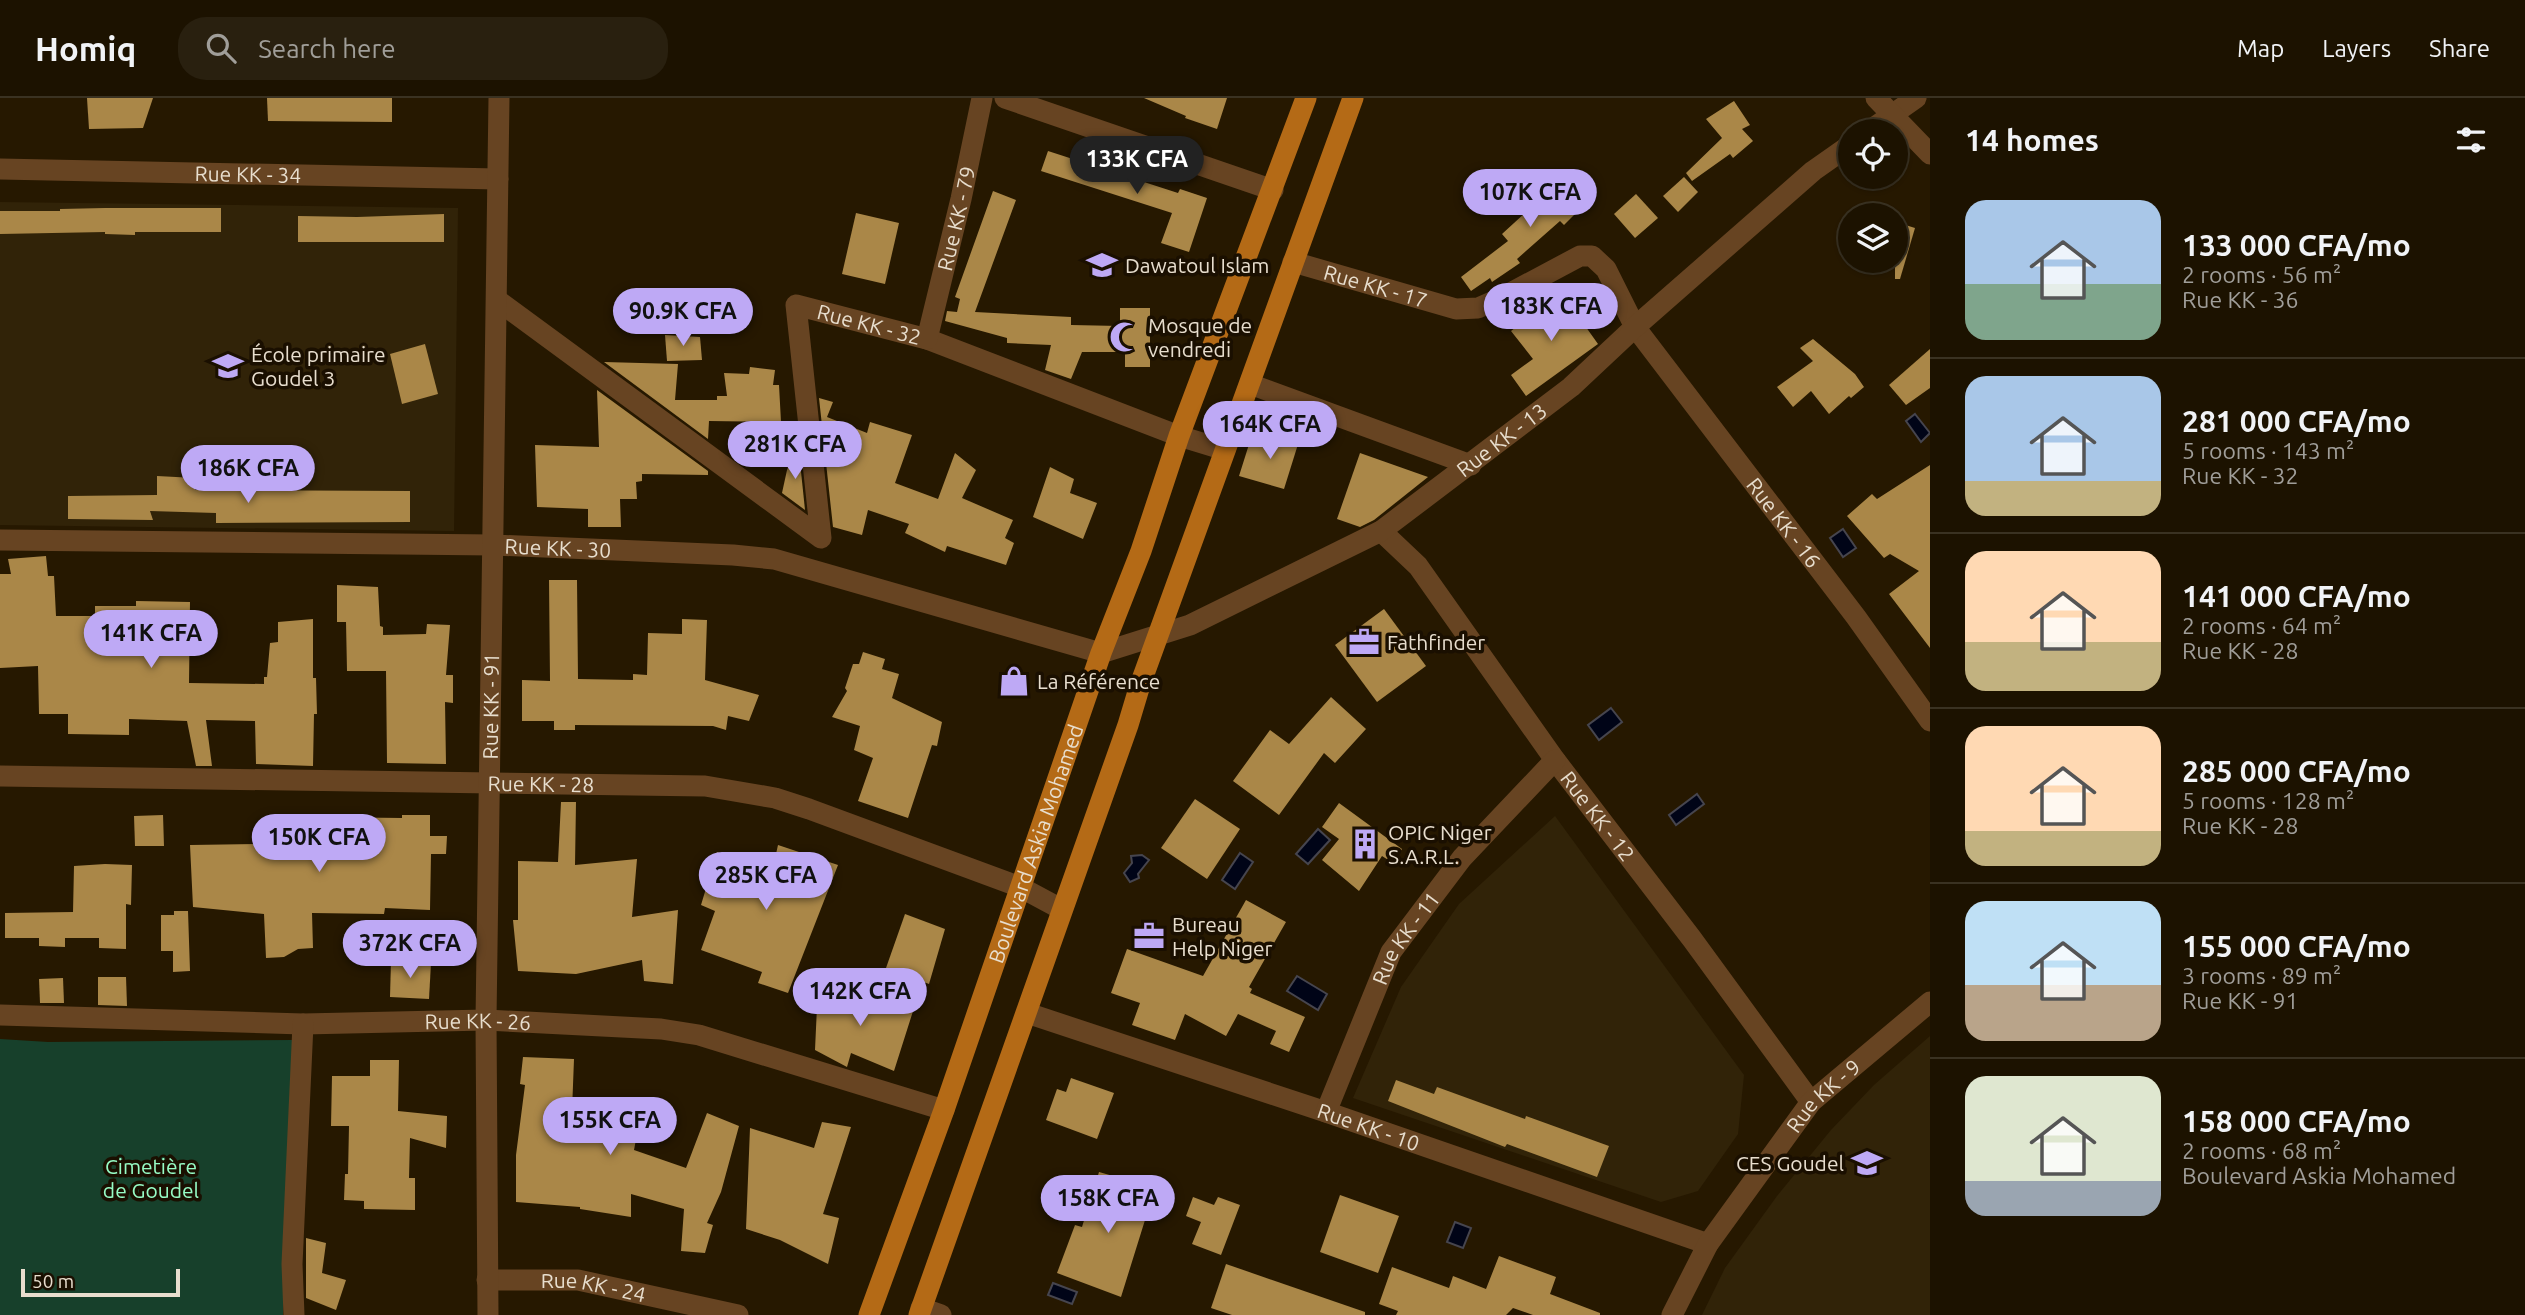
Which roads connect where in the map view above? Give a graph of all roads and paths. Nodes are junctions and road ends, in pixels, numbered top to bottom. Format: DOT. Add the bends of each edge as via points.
graph roads {
  1 [pos="499,98"];
  2 [pos="982,98"];
  3 [pos="1004,98"];
  4 [pos="1307,98"];
  5 [pos="1353,98"];
  6 [pos="1876,98"];
  7 [pos="1916,98"];
  8 [pos="1892,114"];
  9 [pos="1885,119"];
  10 [pos="1838,153"];
  11 [pos="1930,154"];
  12 [pos="0,169"];
  13 [pos="498,179"];
  14 [pos="1273,190"];
  15 [pos="1293,262"];
  16 [pos="1606,269"];
  17 [pos="497,300"];
  18 [pos="1635,327"];
  19 [pos="927,339"];
  20 [pos="1250,384"];
  21 [pos="1179,436"];
  22 [pos="1225,450"];
  23 [pos="1471,465"];
  24 [pos="1381,531"];
  25 [pos="0,540"];
  26 [pos="494,545"];
  27 [pos="1157,637"];
  28 [pos="1101,653"];
  29 [pos="1930,721"];
  30 [pos="1555,760"];
  31 [pos="0,776"];
  32 [pos="490,785"];
  33 [pos="1020,887"];
  34 [pos="1061,909"];
  35 [pos="1930,1002"];
  36 [pos="1027,1013"];
  37 [pos="0,1015"];
  38 [pos="486,1020"];
  39 [pos="303,1024"];
  40 [pos="1811,1102"];
  41 [pos="944,1110"];
  42 [pos="1326,1112"];
  43 [pos="1709,1244"];
  44 [pos="487,1280"];
  45 [pos="927,1313"];
  46 [pos="293,1315"];
  47 [pos="488,1315"];
  48 [pos="738,1315"];
  49 [pos="869,1315"];
  50 [pos="1672,1315"];
  1 -- 13 [label="street, Rue KK - 91"];
  2 -- 19 [label="street, Rue KK - 79"];
  3 -- 14 [label="street"];
  4 -- 14 [label="main road, Boulevard Askia Mohamed"];
  5 -- 15 [label="main road"];
  6 -- 8 [label="street"];
  7 -- 8 [label="street"];
  8 -- 9 [label="street"];
  8 -- 11 [label="street"];
  10 -- 18 [label="street, Rue KK - 13"];
  12 -- 13 [label="street, Rue KK - 34"];
  13 -- 17 [label="street, Rue KK - 91"];
  14 -- 21 [label="main road, Boulevard Askia Mohamed"];
  15 -- 16 [label="street, Rue KK - 17" via="1456,309 1478,308 1580,256 1592,256"];
  15 -- 20 [label="main road"];
  16 -- 18 [label="street, Rue KK - 16"];
  17 -- 19 [label="street, Rue KK - 32" via="821,538 796,305"];
  17 -- 26 [label="street, Rue KK - 91"];
  18 -- 23 [label="street, Rue KK - 13" via="1571,387"];
  18 -- 29 [label="street, Rue KK - 16"];
  19 -- 21 [label="street, Rue KK - 32"];
  20 -- 22 [label="main road"];
  20 -- 23 [label="street"];
  21 -- 22 [label="street, Rue KK - 32"];
  21 -- 28 [label="main road, Boulevard Askia Mohamed"];
  22 -- 27 [label="main road"];
  23 -- 24 [label="street, Rue KK - 13"];
  24 -- 27 [label="street, Rue KK - 13"];
  24 -- 30 [label="street, Rue KK - 12" via="1418,566"];
  25 -- 26 [label="street, Rue KK - 30"];
  26 -- 28 [label="street, Rue KK - 30" via="774,559"];
  26 -- 32 [label="street, Rue KK - 91"];
  27 -- 28 [label="street, Rue KK - 13"];
  27 -- 34 [label="main road"];
  28 -- 33 [label="main road, Boulevard Askia Mohamed"];
  30 -- 40 [label="street, Rue KK - 12"];
  30 -- 42 [label="street, Rue KK - 11" via="1462,858 1391,952"];
  31 -- 32 [label="street, Rue KK - 28"];
  32 -- 33 [label="street, Rue KK - 28" via="705,786 744,792 809,809"];
  32 -- 38 [label="street, Rue KK - 91"];
  33 -- 34 [label="street, Rue KK - 28"];
  33 -- 41 [label="main road, Boulevard Askia Mohamed"];
  34 -- 36 [label="main road"];
  35 -- 40 [label="street, Rue KK - 9"];
  36 -- 42 [label="street, Rue KK - 10"];
  36 -- 45 [label="main road"];
  37 -- 39 [label="street, Rue KK - 26"];
  38 -- 39 [label="street, Rue KK - 26"];
  38 -- 41 [label="street, Rue KK - 26" via="699,1034"];
  38 -- 44 [label="street, Rue KK - 91"];
  39 -- 46 [label="street"];
  40 -- 43 [label="street, Rue KK - 9"];
  41 -- 49 [label="main road, Boulevard Askia Mohamed"];
  42 -- 43 [label="street, Rue KK - 10"];
  43 -- 50 [label="street, Rue KK - 9"];
  44 -- 47 [label="street, Rue KK - 91"];
  44 -- 48 [label="street, Rue KK - 24" via="578,1280"];
}
